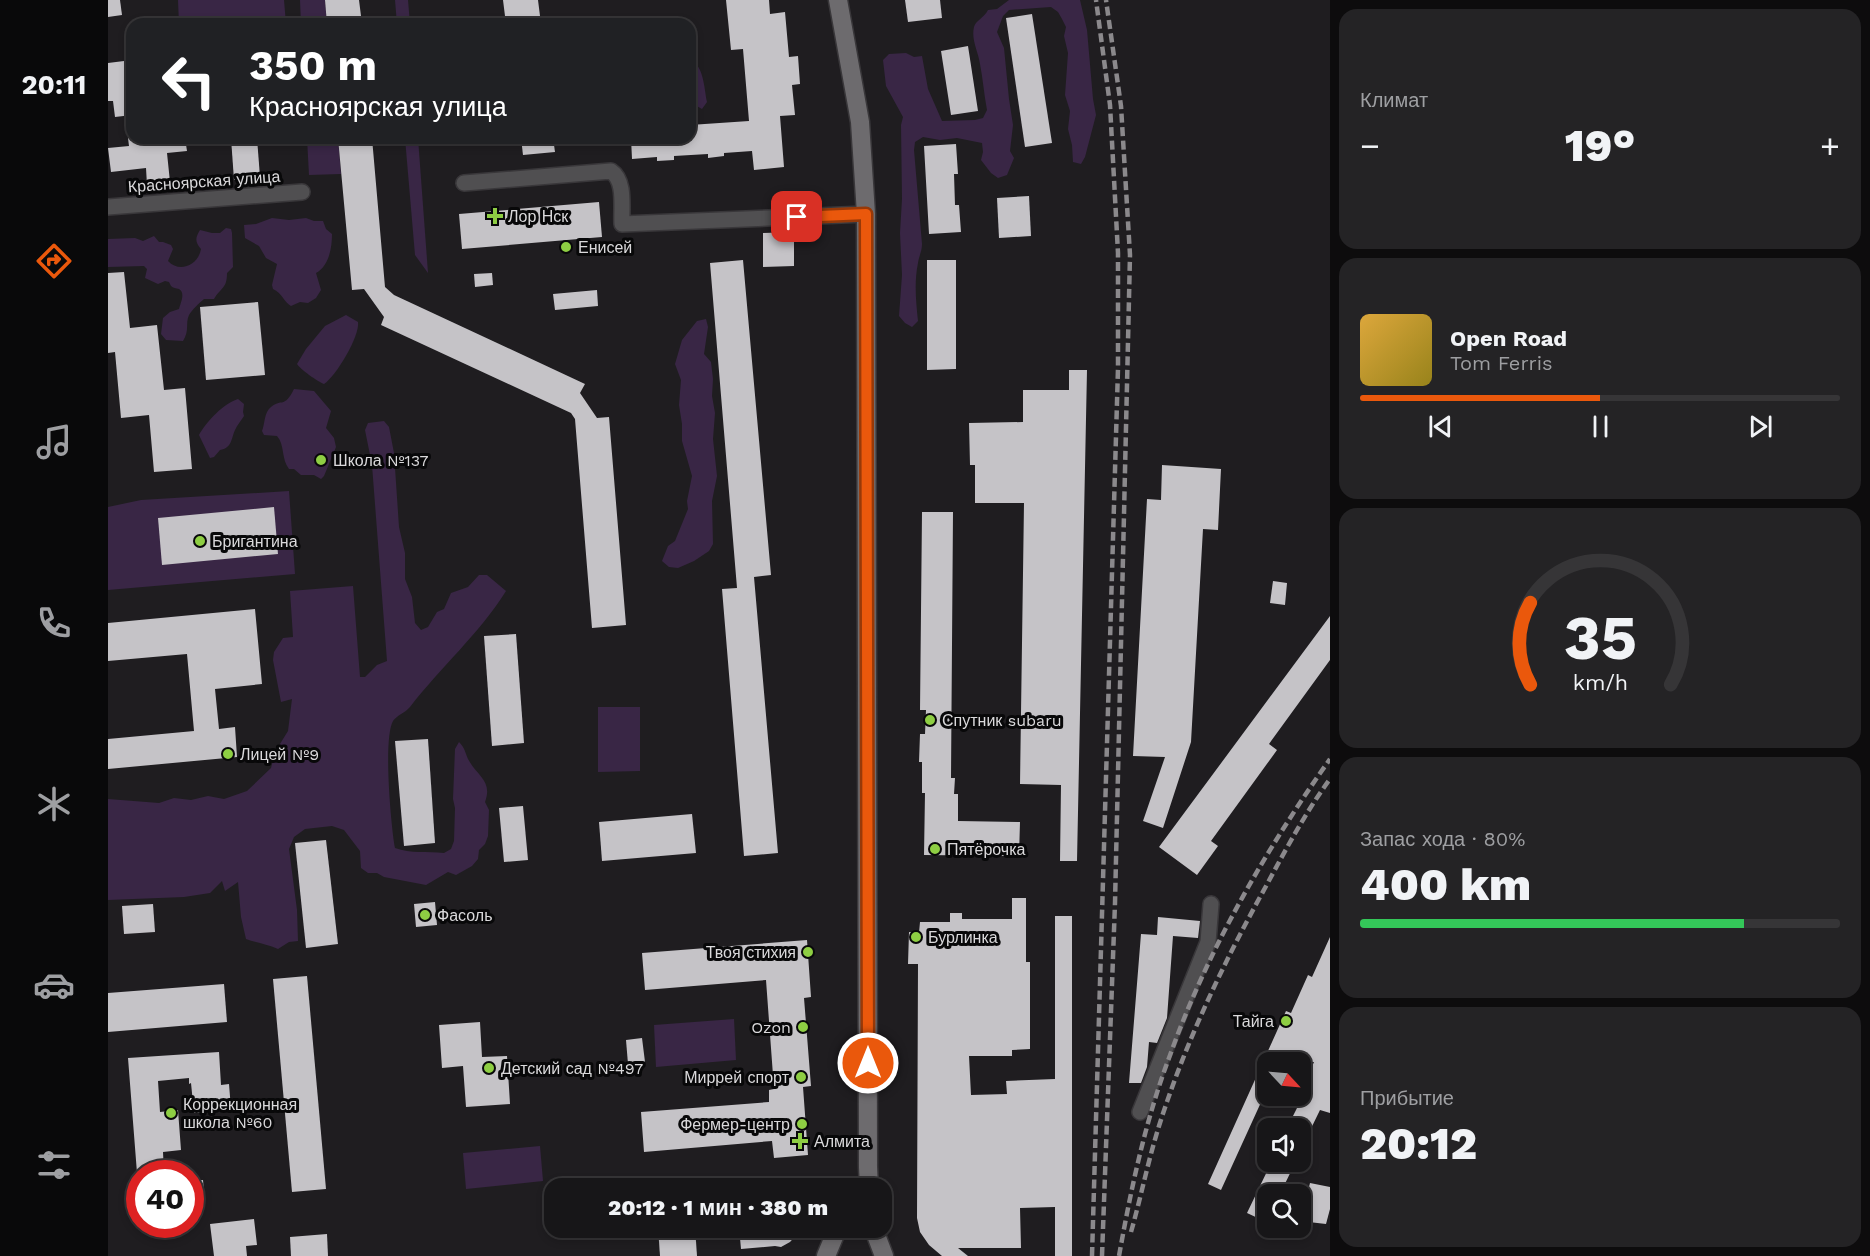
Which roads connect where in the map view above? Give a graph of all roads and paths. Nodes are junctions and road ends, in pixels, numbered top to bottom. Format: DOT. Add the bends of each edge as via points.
graph roads {
  1 [pos="838,0"];
  2 [pos="464,183"];
  3 [pos="302,192"];
  4 [pos="108,207"];
  5 [pos="866,214"];
  6 [pos="1211,904"];
  7 [pos="1140,1112"];
  8 [pos="868,1167"];
  9 [pos="862,1178"];
  10 [pos="869,1178"];
  11 [pos="833,1238"];
  12 [pos="877,1238"];
  13 [pos="826,1256"];
  14 [pos="884,1256"];
  1 -- 5 [label="street" via="860,122"];
  2 -- 5 [label="street" via="611,171 620,182 622,224"];
  3 -- 4 [label="street, Красноярская улица"];
  5 -- 8 [label="street"];
  6 -- 7 [label="street" via="1208,942"];
  8 -- 9 [label="street"];
  8 -- 10 [label="street"];
  11 -- 13 [label="street"];
  12 -- 14 [label="street"];
}
